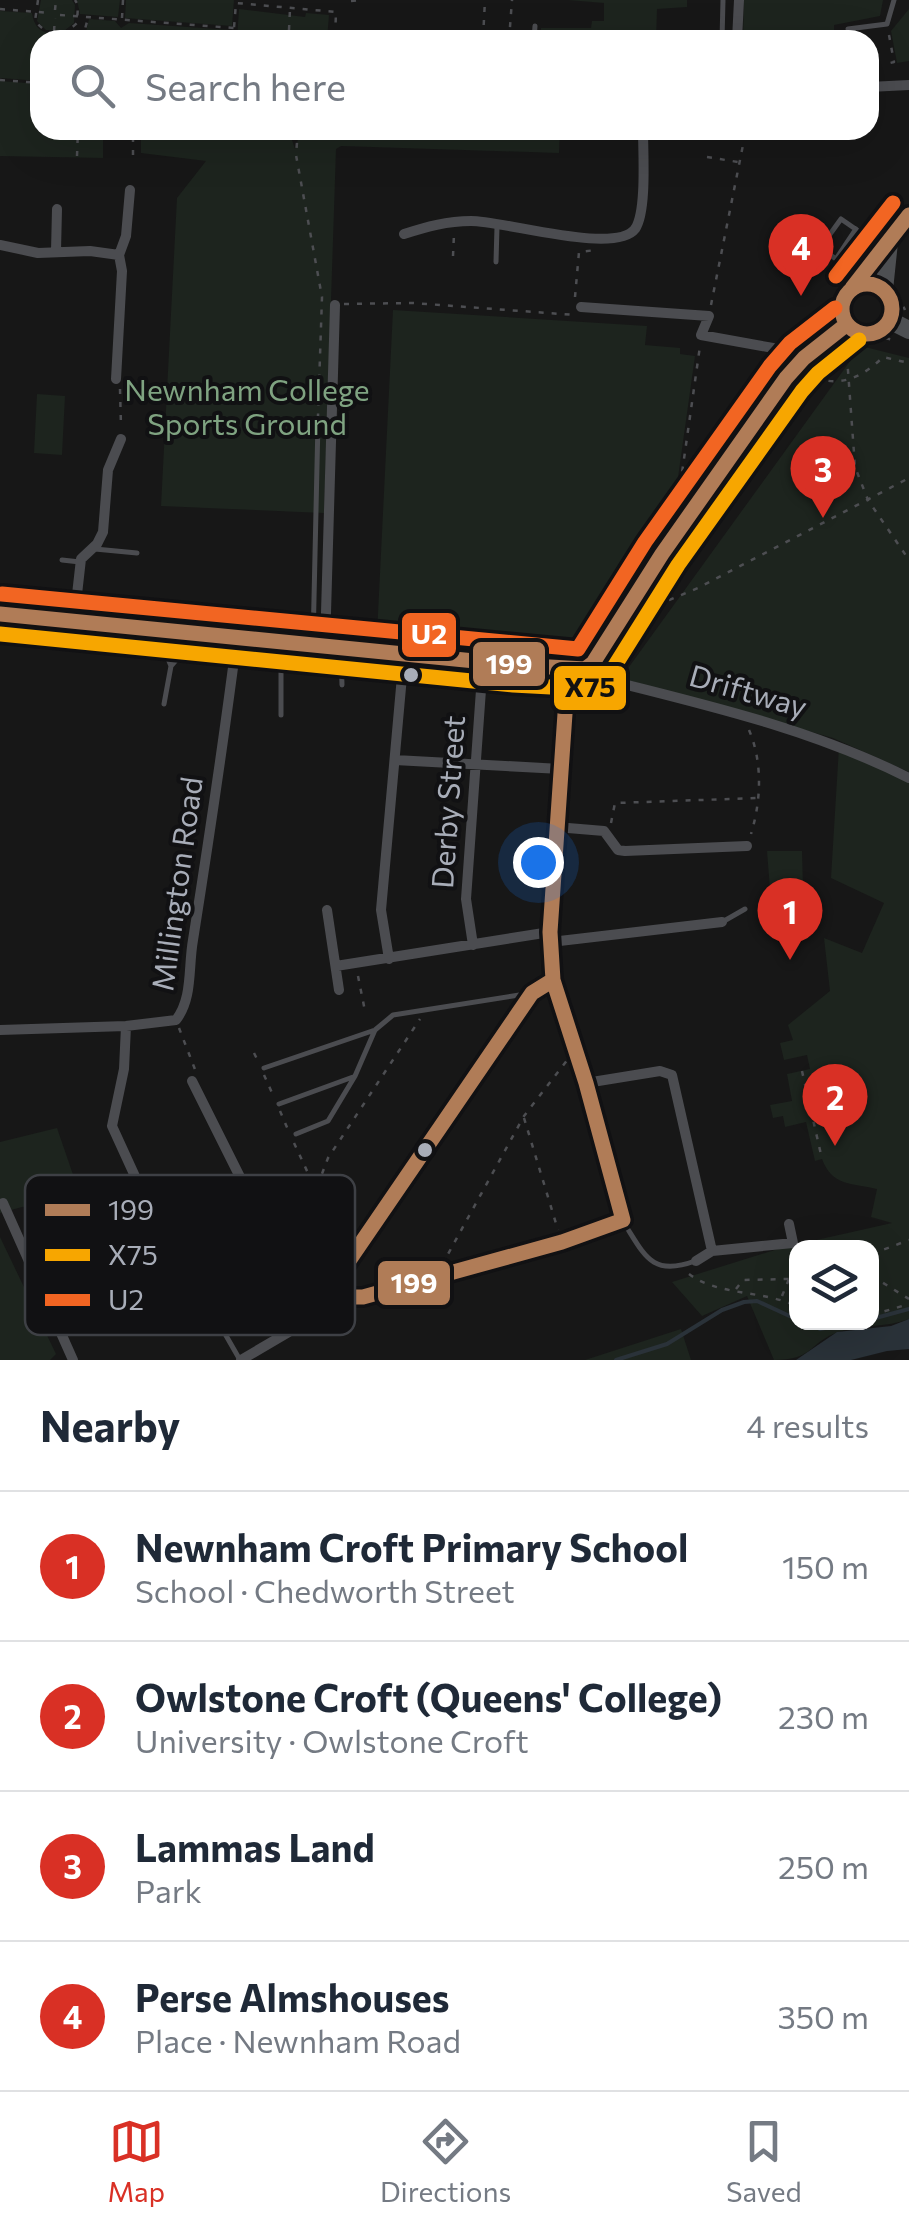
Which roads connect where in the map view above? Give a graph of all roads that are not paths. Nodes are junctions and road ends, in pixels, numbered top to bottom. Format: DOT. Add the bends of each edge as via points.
graph roads {
  1 [pos="723,0"];
  2 [pos="739,0"];
  3 [pos="894,0"];
  4 [pos="534,26"];
  5 [pos="848,29"];
  6 [pos="534,30"];
  7 [pos="722,30"];
  8 [pos="738,30"];
  9 [pos="909,84"];
  10 [pos="879,86"];
  11 [pos="643,140"];
  12 [pos="130,190"];
  13 [pos="57,208"];
  14 [pos="909,215"];
  15 [pos="497,224"];
  16 [pos="856,229"];
  17 [pos="404,234"];
  18 [pos="886,242"];
  19 [pos="0,245"];
  20 [pos="56,252"];
  21 [pos="120,255"];
  22 [pos="836,259"];
  23 [pos="496,262"];
  24 [pos="856,281"];
  25 [pos="884,290"];
  26 [pos="334,304"];
  27 [pos="580,311"];
  28 [pos="890,320"];
  29 [pos="847,324"];
  30 [pos="902,335"];
  31 [pos="804,358"];
  32 [pos="116,379"];
  33 [pos="318,422"];
  34 [pos="121,439"];
  35 [pos="91,549"];
  36 [pos="137,553"];
  37 [pos="62,560"];
  38 [pos="80,562"];
  39 [pos="74,613"];
  40 [pos="0,614"];
  41 [pos="278,634"];
  42 [pos="236,637"];
  43 [pos="175,639"];
  44 [pos="326,647"];
  45 [pos="404,654"];
  46 [pos="484,662"];
  47 [pos="568,670"];
  48 [pos="342,685"];
  49 [pos="164,704"];
  50 [pos="281,716"];
  51 [pos="395,760"];
  52 [pos="476,762"];
  53 [pos="561,769"];
  54 [pos="909,778"];
  55 [pos="556,826"];
  56 [pos="747,846"];
  57 [pos="745,909"];
  58 [pos="327,910"];
  59 [pos="722,922"];
  60 [pos="551,937"];
  61 [pos="473,944"];
  62 [pos="389,959"];
  63 [pos="336,966"];
  64 [pos="553,980"];
  65 [pos="339,990"];
  66 [pos="532,993"];
  67 [pos="126,1026"];
  68 [pos="0,1030"];
  69 [pos="375,1030"];
  70 [pos="264,1068"];
  71 [pos="355,1076"];
  72 [pos="192,1081"];
  73 [pos="586,1082"];
  74 [pos="280,1104"];
  75 [pos="296,1134"];
  76 [pos="134,1175"];
  77 [pos="240,1175"];
  78 [pos="3,1204"];
  79 [pos="622,1220"];
  80 [pos="788,1224"];
  81 [pos="712,1250"];
  82 [pos="355,1252"];
  83 [pos="25,1254"];
  84 [pos="696,1261"];
  85 [pos="355,1297"];
  86 [pos="61,1335"];
  87 [pos="226,1335"];
  88 [pos="283,1335"];
  89 [pos="72,1360"];
  90 [pos="240,1360"];
  1 -- 7 [label="lane"];
  2 -- 8 [label="street"];
  3 -- 5 [label="lane" via="887,24"];
  4 -- 6 [label="lane"];
  9 -- 10 [label="street"];
  11 -- 15 [label="street" via="638,222 628,235 611,240"];
  12 -- 21 [label="street"];
  13 -- 20 [label="street"];
  14 -- 18 [label="main road"];
  15 -- 17 [label="street" via="454,222"];
  15 -- 23 [label="lane"];
  16 -- 18 [label="lane"];
  16 -- 22 [label="lane"];
  16 -- 22 [label="lane" via="842,219 820,248"];
  18 -- 24 [label="main road"];
  18 -- 25 [label="main road"];
  19 -- 20 [label="street"];
  20 -- 21 [label="street"];
  21 -- 32 [label="street"];
  22 -- 24 [label="lane"];
  24 -- 25 [label="main road"];
  24 -- 29 [label="main road" via="842,303"];
  25 -- 28 [label="main road"];
  26 -- 44 [label="street"];
  27 -- 31 [label="street" via="709,316 700,334"];
  28 -- 29 [label="main road" via="872,333"];
  28 -- 30 [label="main road"];
  29 -- 31 [label="main road"];
  31 -- 47 [label="main road" via="683,522 593,663"];
  33 -- 44 [label="lane"];
  34 -- 35 [label="street" via="108,470 103,532"];
  35 -- 36 [label="lane"];
  35 -- 38 [label="street"];
  37 -- 38 [label="lane"];
  38 -- 39 [label="street"];
  39 -- 40 [label="main road"];
  39 -- 43 [label="main road"];
  41 -- 42 [label="main road"];
  41 -- 44 [label="main road"];
  41 -- 50 [label="lane"];
  42 -- 43 [label="main road"];
  42 -- 67 [label="street, Millington Road" via="187,1006 176,1020"];
  43 -- 49 [label="lane" via="167,656 172,666"];
  44 -- 45 [label="main road"];
  44 -- 48 [label="lane"];
  45 -- 46 [label="main road"];
  45 -- 51 [label="street"];
  46 -- 47 [label="main road"];
  46 -- 52 [label="street, Derby Street"];
  47 -- 53 [label="street"];
  47 -- 54 [label="street, Driftway" via="841,745"];
  51 -- 52 [label="street"];
  51 -- 62 [label="street" via="381,910"];
  52 -- 53 [label="street"];
  52 -- 61 [label="street, Derby Street" via="466,899"];
  53 -- 55 [label="street"];
  55 -- 56 [label="street" via="604,831 625,851"];
  55 -- 60 [label="street"];
  57 -- 59 [label="lane"];
  58 -- 63 [label="street"];
  59 -- 60 [label="street"];
  60 -- 61 [label="street"];
  60 -- 64 [label="street"];
  61 -- 62 [label="street"];
  62 -- 63 [label="street"];
  63 -- 65 [label="street"];
  64 -- 66 [label="street"];
  64 -- 73 [label="street"];
  66 -- 69 [label="lane" via="393,1014"];
  66 -- 82 [label="street"];
  67 -- 68 [label="street, Millington Road"];
  67 -- 76 [label="street" via="112,1126"];
  69 -- 70 [label="lane"];
  69 -- 71 [label="lane"];
  71 -- 74 [label="lane"];
  71 -- 75 [label="lane" via="328,1122"];
  72 -- 77 [label="street"];
  73 -- 79 [label="street"];
  73 -- 81 [label="street" via="672,1074"];
  78 -- 83 [label="street"];
  79 -- 84 [label="lane" via="654,1264"];
  79 -- 85 [label="street"];
  80 -- 81 [label="street" via="793,1243"];
  81 -- 84 [label="street"];
  86 -- 89 [label="street"];
  87 -- 90 [label="lane"];
  88 -- 90 [label="street"];
}
